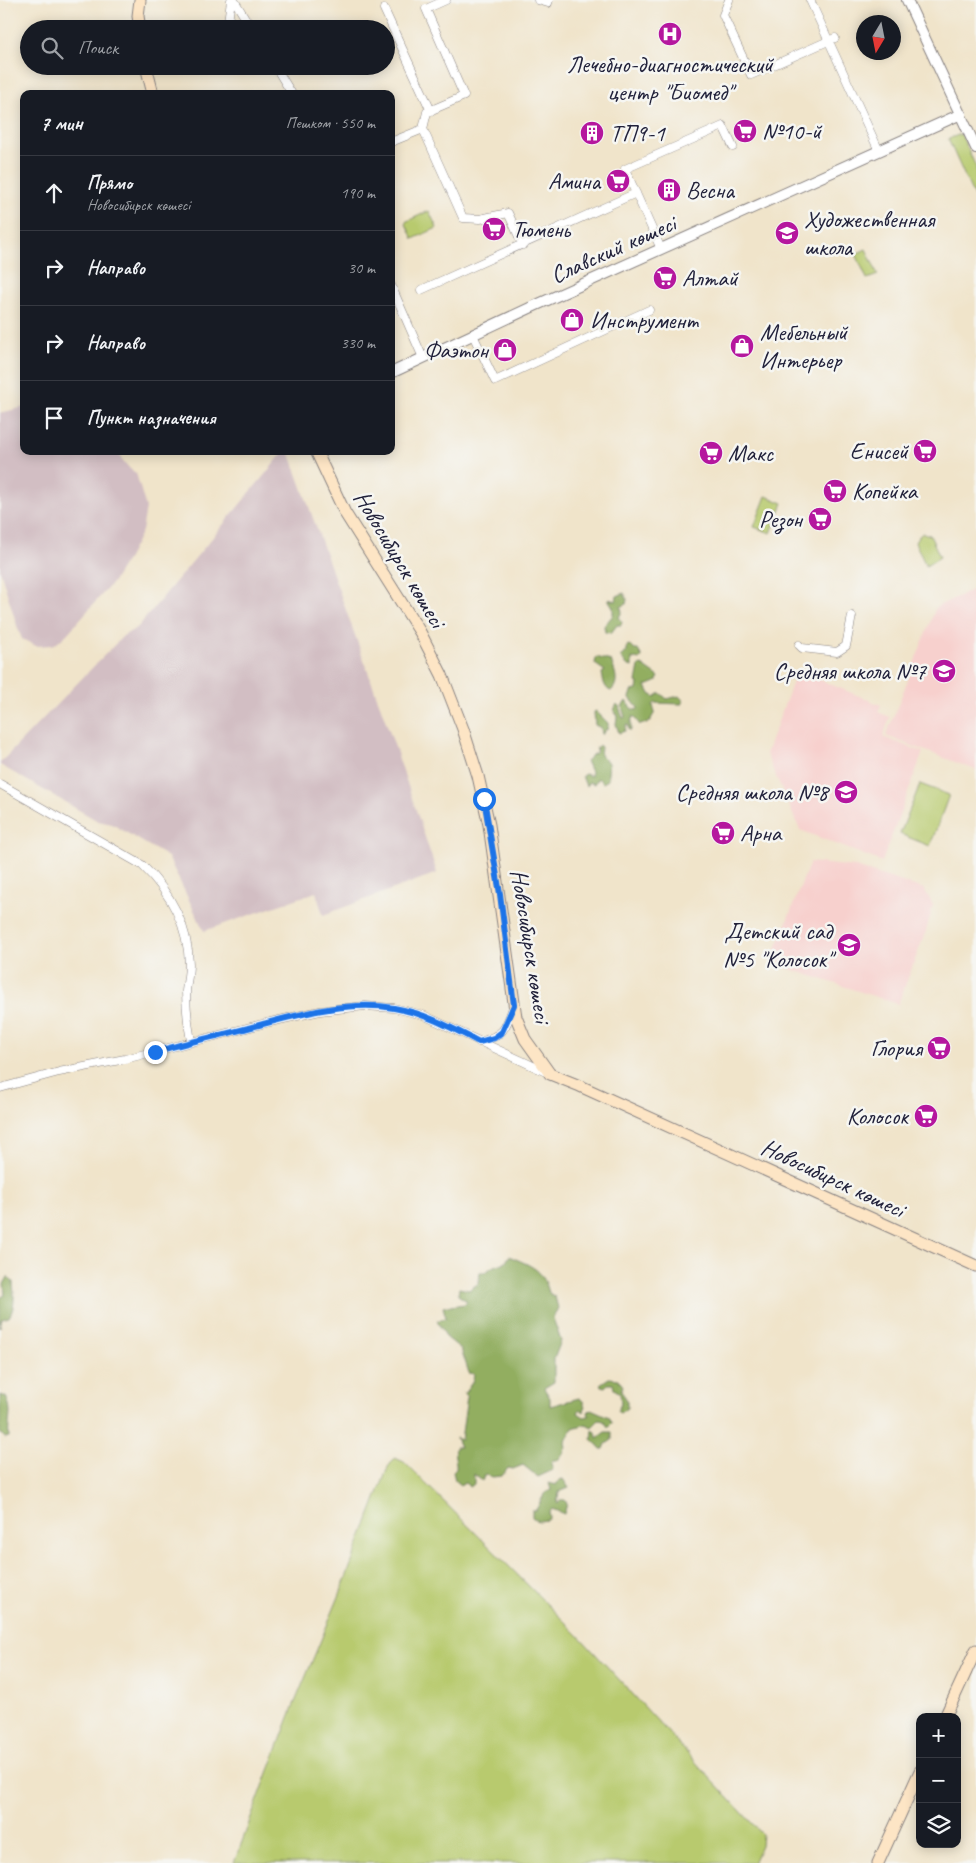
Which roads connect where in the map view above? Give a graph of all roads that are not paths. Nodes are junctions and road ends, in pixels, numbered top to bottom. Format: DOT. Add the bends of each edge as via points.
graph roads {
  1 [pos="140,0"];
  2 [pos="232,0"];
  3 [pos="446,0"];
  4 [pos="538,0"];
  5 [pos="549,0"];
  6 [pos="728,0"];
  7 [pos="810,0"];
  8 [pos="907,0"];
  9 [pos="384,9"];
  10 [pos="139,20"];
  11 [pos="229,20"];
  12 [pos="246,20"];
  13 [pos="389,20"];
  14 [pos="395,32"];
  15 [pos="832,39"];
  16 [pos="149,75"];
  17 [pos="280,75"];
  18 [pos="153,90"];
  19 [pos="290,90"];
  20 [pos="432,111"];
  21 [pos="961,114"];
  22 [pos="423,129"];
  23 [pos="395,140"];
  24 [pos="733,147"];
  25 [pos="976,148"];
  26 [pos="879,151"];
  27 [pos="636,193"];
  28 [pos="523,244"];
  29 [pos="662,249"];
  30 [pos="421,290"];
  31 [pos="395,294"];
  32 [pos="649,310"];
  33 [pos="473,335"];
  34 [pos="424,358"];
  35 [pos="395,371"];
  36 [pos="318,455"];
  37 [pos="852,616"];
  38 [pos="799,645"];
  39 [pos="0,784"];
  40 [pos="514,1005"];
  41 [pos="191,1042"];
  42 [pos="479,1042"];
  43 [pos="550,1074"];
  44 [pos="0,1088"];
  45 [pos="976,1266"];
  46 [pos="976,1650"];
  47 [pos="947,1713"];
  48 [pos="916,1780"];
  49 [pos="878,1863"];
  1 -- 10 [label="main road"];
  2 -- 11 [label="street"];
  2 -- 12 [label="street"];
  3 -- 20 [label="street" via="426,9 464,96"];
  4 -- 5 [label="street" via="548,3"];
  6 -- 15 [label="street" via="723,15 751,75"];
  7 -- 15 [label="street"];
  8 -- 21 [label="street"];
  9 -- 13 [label="street"];
  14 -- 20 [label="street"];
  15 -- 26 [label="street"];
  16 -- 18 [label="main road"];
  17 -- 19 [label="street"];
  20 -- 22 [label="street" via="428,112"];
  21 -- 25 [label="street"];
  21 -- 26 [label="street, Славский көшесі"];
  22 -- 23 [label="street"];
  22 -- 28 [label="street" via="464,218 508,214"];
  24 -- 27 [label="street" via="723,126 625,169"];
  26 -- 29 [label="street, Славский көшесі"];
  27 -- 28 [label="street"];
  27 -- 29 [label="street"];
  28 -- 30 [label="street"];
  29 -- 33 [label="street, Славский көшесі"];
  31 -- 34 [label="street"];
  32 -- 33 [label="street" via="495,382"];
  33 -- 34 [label="street, Славский көшесі"];
  34 -- 35 [label="street, Славский көшесі"];
  36 -- 40 [label="main road, Новосибирск көшесі" via="345,513 420,632 463,729 489,825"];
  37 -- 38 [label="street" via="846,646 837,652"];
  39 -- 41 [label="street" via="142,865 158,880 180,918 187,944 186,992"];
  40 -- 42 [label="street" via="502,1032"];
  40 -- 43 [label="main road, Новосибирск көшесі" via="525,1039"];
  41 -- 42 [label="street" via="320,1012 365,1006 423,1015"];
  41 -- 44 [label="street"];
  42 -- 43 [label="street"];
  43 -- 45 [label="main road, Новосибирск көшесі"];
  46 -- 47 [label="main road"];
  48 -- 49 [label="main road"];
}
